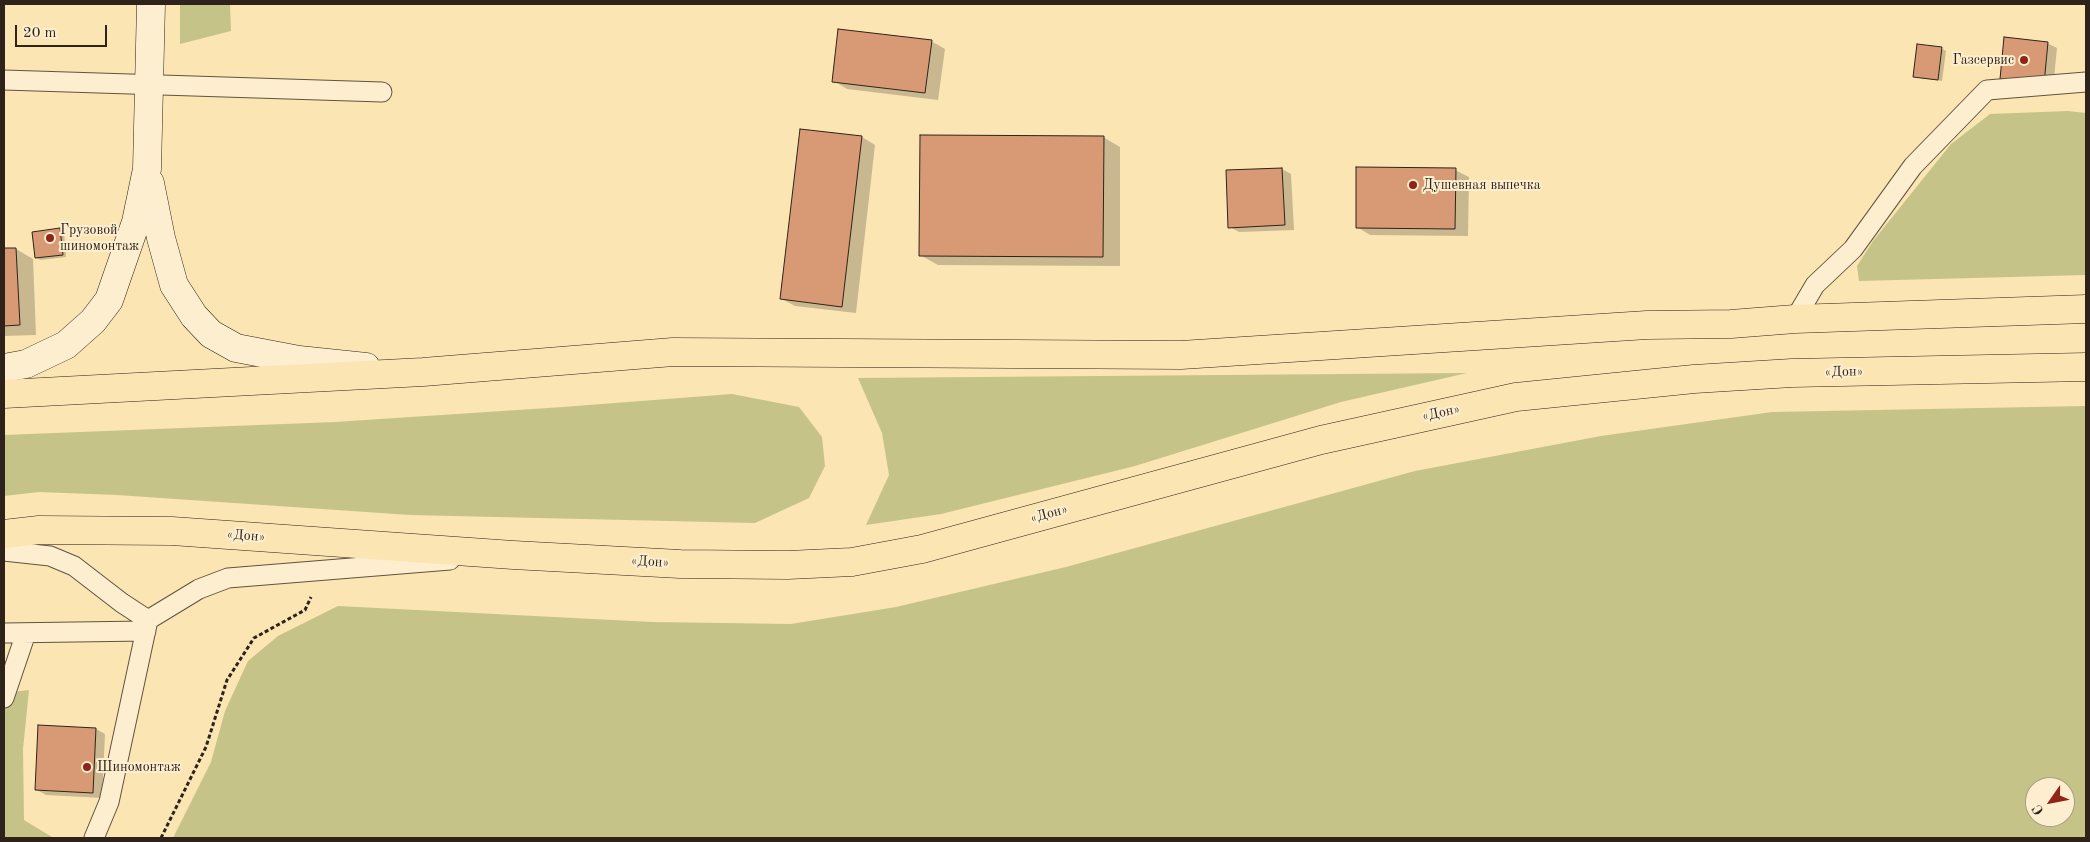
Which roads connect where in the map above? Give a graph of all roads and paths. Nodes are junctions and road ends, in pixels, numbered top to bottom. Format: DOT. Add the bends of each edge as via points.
graph roads {
  1 [pos="151,4"];
  2 [pos="4,80"];
  3 [pos="2086,82"];
  4 [pos="149,84"];
  5 [pos="382,92"];
  6 [pos="147,169"];
  7 [pos="2086,309"];
  8 [pos="1795,319"];
  9 [pos="2086,367"];
  10 [pos="4,368"];
  11 [pos="423,372"];
  12 [pos="4,394"];
  13 [pos="4,534"];
  14 [pos="4,551"];
  15 [pos="513,555"];
  16 [pos="322,571"];
  17 [pos="147,626"];
  18 [pos="4,633"];
  19 [pos="26,633"];
  20 [pos="4,698"];
  21 [pos="94,838"];
  22 [pos="161,838"];
  1 -- 4 [label="main road"];
  2 -- 4 [label="lane"];
  3 -- 8 [label="lane" via="1987,90 1913,166 1853,249 1815,285"];
  4 -- 5 [label="lane"];
  4 -- 6 [label="main road"];
  6 -- 10 [label="main road" via="136,222 109,300 93,321 66,345 26,364"];
  6 -- 11 [label="main road" via="174,285 194,316 212,334 236,348 290,358"];
  7 -- 8 [label="highway"];
  8 -- 11 [label="highway" via="1647,325 1181,355 673,352"];
  9 -- 15 [label="highway, «Дон»" via="1792,373 1694,379 1516,397 1321,440 922,549 852,562 689,564"];
  11 -- 12 [label="highway"];
  13 -- 15 [label="highway, «Дон»" via="39,530 172,530"];
  14 -- 17 [label="lane" via="50,556 74,566"];
  15 -- 16 [label="lane"];
  16 -- 17 [label="lane" via="228,578 199,589"];
  16 -- 22 [label="path" via="306,610 254,638 227,680 206,747"];
  17 -- 19 [label="lane"];
  17 -- 21 [label="lane" via="109,802"];
  18 -- 19 [label="lane"];
  19 -- 20 [label="lane"];
}
